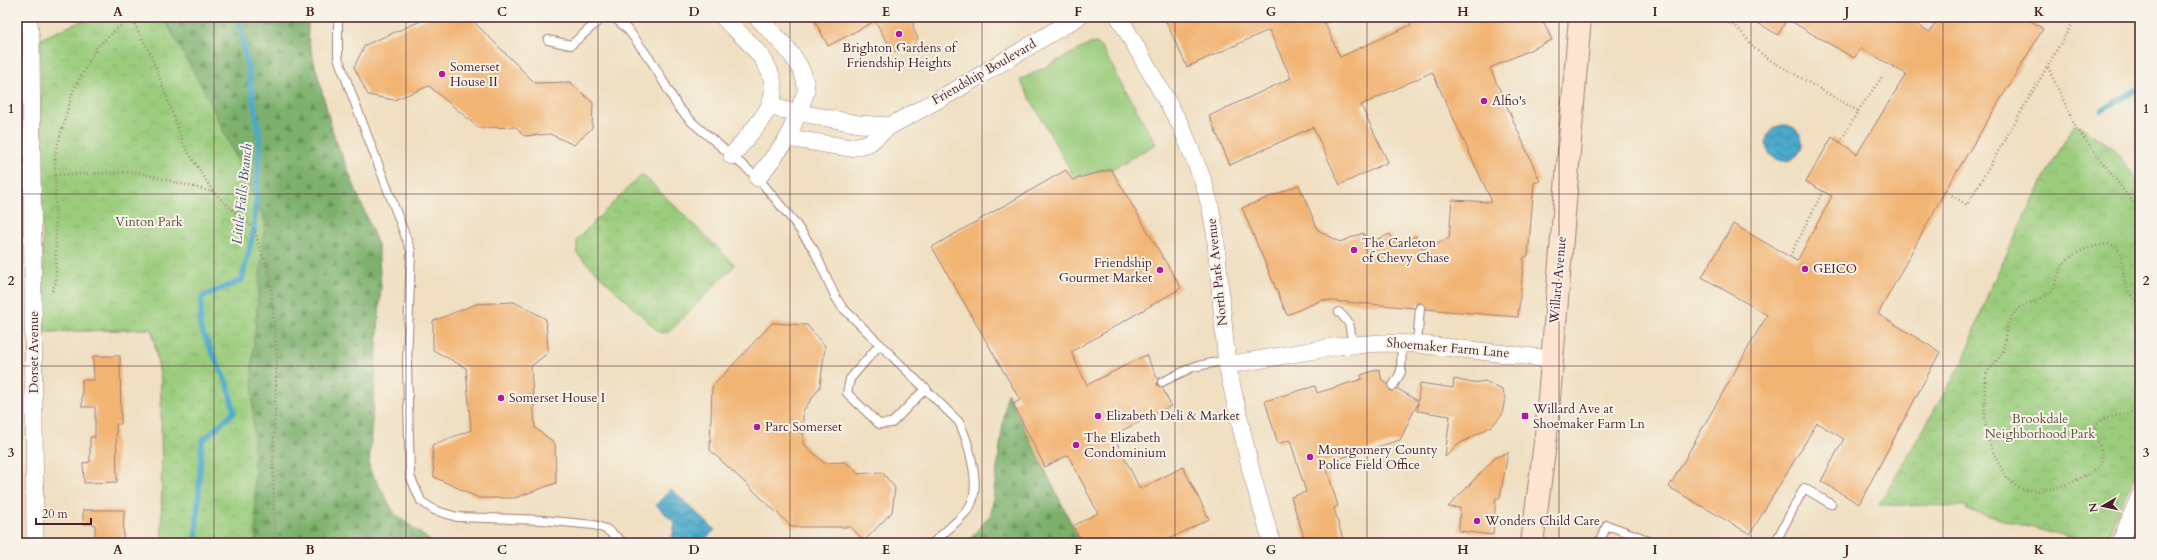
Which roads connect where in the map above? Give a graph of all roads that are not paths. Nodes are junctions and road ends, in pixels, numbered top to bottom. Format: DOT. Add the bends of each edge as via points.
graph roads {
  1 [pos="28,17"];
  2 [pos="338,17"];
  3 [pos="603,17"];
  4 [pos="614,17"];
  5 [pos="723,17"];
  6 [pos="757,17"];
  7 [pos="1078,17"];
  8 [pos="1119,17"];
  9 [pos="1580,17"];
  10 [pos="548,40"];
  11 [pos="769,107"];
  12 [pos="798,112"];
  13 [pos="890,126"];
  14 [pos="788,138"];
  15 [pos="732,156"];
  16 [pos="758,178"];
  17 [pos="1420,308"];
  18 [pos="1339,312"];
  19 [pos="1410,343"];
  20 [pos="880,344"];
  21 [pos="1353,345"];
  22 [pos="1551,359"];
  23 [pos="1227,363"];
  24 [pos="1162,382"];
  25 [pos="1393,386"];
  26 [pos="926,388"];
  27 [pos="2140,496"];
  28 [pos="1831,504"];
  29 [pos="35,543"];
  30 [pos="624,543"];
  31 [pos="933,543"];
  32 [pos="1272,543"];
  33 [pos="1532,543"];
  34 [pos="1599,543"];
  35 [pos="1651,543"];
  36 [pos="1775,543"];
  37 [pos="2120,543"];
  1 -- 29 [label="street, Dorset Avenue" via="31,39"];
  2 -- 30 [label="lane" via="338,58 411,251 407,364 410,476 421,501 434,510 457,517 594,525 606,528"];
  3 -- 10 [label="lane" via="572,45"];
  4 -- 15 [label="lane" via="629,31 652,62 678,107"];
  5 -- 11 [label="street" via="769,67 773,82"];
  6 -- 12 [label="street" via="800,65 805,76 806,92"];
  7 -- 13 [label="street, Friendship Boulevard"];
  8 -- 23 [label="street, North Park Avenue" via="1180,126 1202,178 1215,232"];
  9 -- 22 [label="street, Willard Avenue"];
  11 -- 12 [label="street"];
  11 -- 15 [label="street"];
  12 -- 13 [label="street" via="859,124"];
  12 -- 14 [label="street"];
  13 -- 14 [label="street, Friendship Boulevard" via="869,143 850,148"];
  14 -- 16 [label="street"];
  15 -- 16 [label="lane"];
  16 -- 20 [label="lane" via="814,250 842,307"];
  17 -- 19 [label="lane"];
  18 -- 21 [label="lane" via="1349,322"];
  19 -- 21 [label="street, Shoemaker Farm Lane"];
  19 -- 22 [label="street, Shoemaker Farm Lane"];
  19 -- 25 [label="lane" via="1402,372"];
  20 -- 26 [label="lane"];
  20 -- 26 [label="lane" via="850,379 847,393 878,424 892,423"];
  21 -- 23 [label="street, Shoemaker Farm Lane"];
  22 -- 33 [label="street, Willard Avenue" via="1544,458"];
  23 -- 24 [label="lane" via="1194,367"];
  23 -- 32 [label="street, North Park Avenue" via="1252,475"];
  26 -- 31 [label="lane" via="959,422 964,432 974,478 971,506"];
  27 -- 37 [label="street"];
  28 -- 36 [label="lane" via="1804,488"];
  34 -- 35 [label="lane" via="1607,525"];
}
